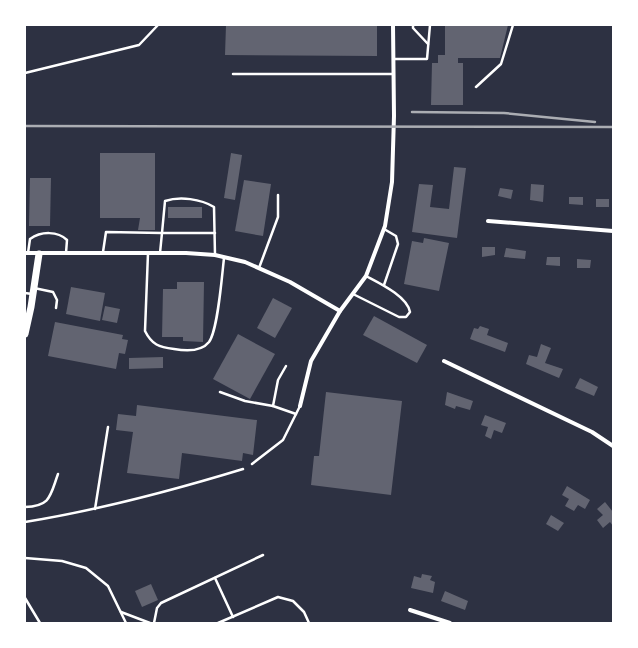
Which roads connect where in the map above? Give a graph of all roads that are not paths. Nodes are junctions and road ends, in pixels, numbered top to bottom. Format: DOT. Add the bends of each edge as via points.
graph roads {
  1 [pos="158,25"];
  2 [pos="393,25"];
  3 [pos="414,25"];
  4 [pos="430,25"];
  5 [pos="513,25"];
  6 [pos="428,45"];
  7 [pos="393,59"];
  8 [pos="25,73"];
  9 [pos="233,74"];
  10 [pos="393,74"];
  11 [pos="476,87"];
  12 [pos="278,195"];
  13 [pos="488,221"];
  14 [pos="384,229"];
  15 [pos="613,231"];
  16 [pos="162,233"];
  17 [pos="215,233"];
  18 [pos="103,252"];
  19 [pos="26,253"];
  20 [pos="66,253"];
  21 [pos="148,253"];
  22 [pos="160,253"];
  23 [pos="39,254"];
  24 [pos="215,255"];
  25 [pos="224,257"];
  26 [pos="259,268"];
  27 [pos="366,276"];
  28 [pos="384,285"];
  29 [pos="25,292"];
  30 [pos="34,292"];
  31 [pos="353,293"];
  32 [pos="56,308"];
  33 [pos="340,311"];
  34 [pos="26,322"];
  35 [pos="25,334"];
  36 [pos="444,361"];
  37 [pos="286,366"];
  38 [pos="220,392"];
  39 [pos="273,406"];
  40 [pos="300,406"];
  41 [pos="296,414"];
  42 [pos="108,427"];
  43 [pos="613,446"];
  44 [pos="252,464"];
  45 [pos="243,469"];
  46 [pos="58,474"];
  47 [pos="25,507"];
  48 [pos="95,509"];
  49 [pos="25,522"];
  50 [pos="263,555"];
  51 [pos="25,558"];
  52 [pos="215,578"];
  53 [pos="25,598"];
  54 [pos="410,610"];
  55 [pos="121,612"];
  56 [pos="233,616"];
  57 [pos="40,623"];
  58 [pos="126,623"];
  59 [pos="150,623"];
  60 [pos="154,623"];
  61 [pos="218,623"];
  62 [pos="309,623"];
  63 [pos="450,623"];
  1 -- 8 [label="lane" via="139,46"];
  2 -- 7 [label="street"];
  3 -- 6 [label="lane" via="413,28"];
  4 -- 6 [label="lane"];
  5 -- 11 [label="lane" via="501,64"];
  6 -- 7 [label="lane" via="427,59"];
  7 -- 10 [label="street"];
  9 -- 10 [label="lane"];
  10 -- 14 [label="street" via="392,182"];
  12 -- 26 [label="lane" via="278,217"];
  13 -- 15 [label="street"];
  14 -- 27 [label="street"];
  14 -- 28 [label="lane" via="396,236 398,244"];
  16 -- 17 [label="lane"];
  16 -- 17 [label="lane" via="165,201 172,199 205,201 214,207"];
  16 -- 18 [label="lane" via="106,232"];
  16 -- 22 [label="lane"];
  17 -- 24 [label="lane"];
  18 -- 20 [label="street"];
  18 -- 21 [label="street"];
  19 -- 20 [label="lane" via="30,239 36,234 44,233 62,235 67,240"];
  19 -- 23 [label="street"];
  20 -- 23 [label="street"];
  21 -- 22 [label="street"];
  21 -- 25 [label="lane" via="146,331 150,341 163,348 184,351 201,347 211,338"];
  22 -- 24 [label="street"];
  23 -- 30 [label="main road"];
  24 -- 25 [label="street"];
  25 -- 26 [label="street"];
  26 -- 33 [label="street" via="290,282"];
  27 -- 28 [label="lane"];
  27 -- 31 [label="street"];
  28 -- 31 [label="lane" via="409,306 410,312 406,317 399,317"];
  29 -- 30 [label="lane"];
  30 -- 32 [label="lane" via="53,292 57,300"];
  30 -- 34 [label="main road"];
  31 -- 33 [label="street"];
  33 -- 40 [label="street" via="311,360"];
  34 -- 35 [label="main road"];
  36 -- 43 [label="street" via="592,432"];
  37 -- 39 [label="lane" via="278,380"];
  38 -- 39 [label="lane" via="244,401"];
  39 -- 41 [label="lane"];
  40 -- 41 [label="lane"];
  41 -- 44 [label="lane" via="283,440"];
  42 -- 48 [label="lane"];
  45 -- 48 [label="lane" via="175,490"];
  46 -- 47 [label="lane" via="50,498 38,506"];
  48 -- 49 [label="lane"];
  50 -- 52 [label="lane"];
  51 -- 55 [label="lane" via="62,561 86,568 108,586"];
  52 -- 56 [label="lane"];
  52 -- 60 [label="lane" via="161,603 157,608"];
  53 -- 57 [label="lane"];
  54 -- 63 [label="street"];
  55 -- 58 [label="lane"];
  55 -- 59 [label="lane"];
  56 -- 61 [label="lane"];
  56 -- 62 [label="lane" via="278,597 293,600 304,612"];
}
